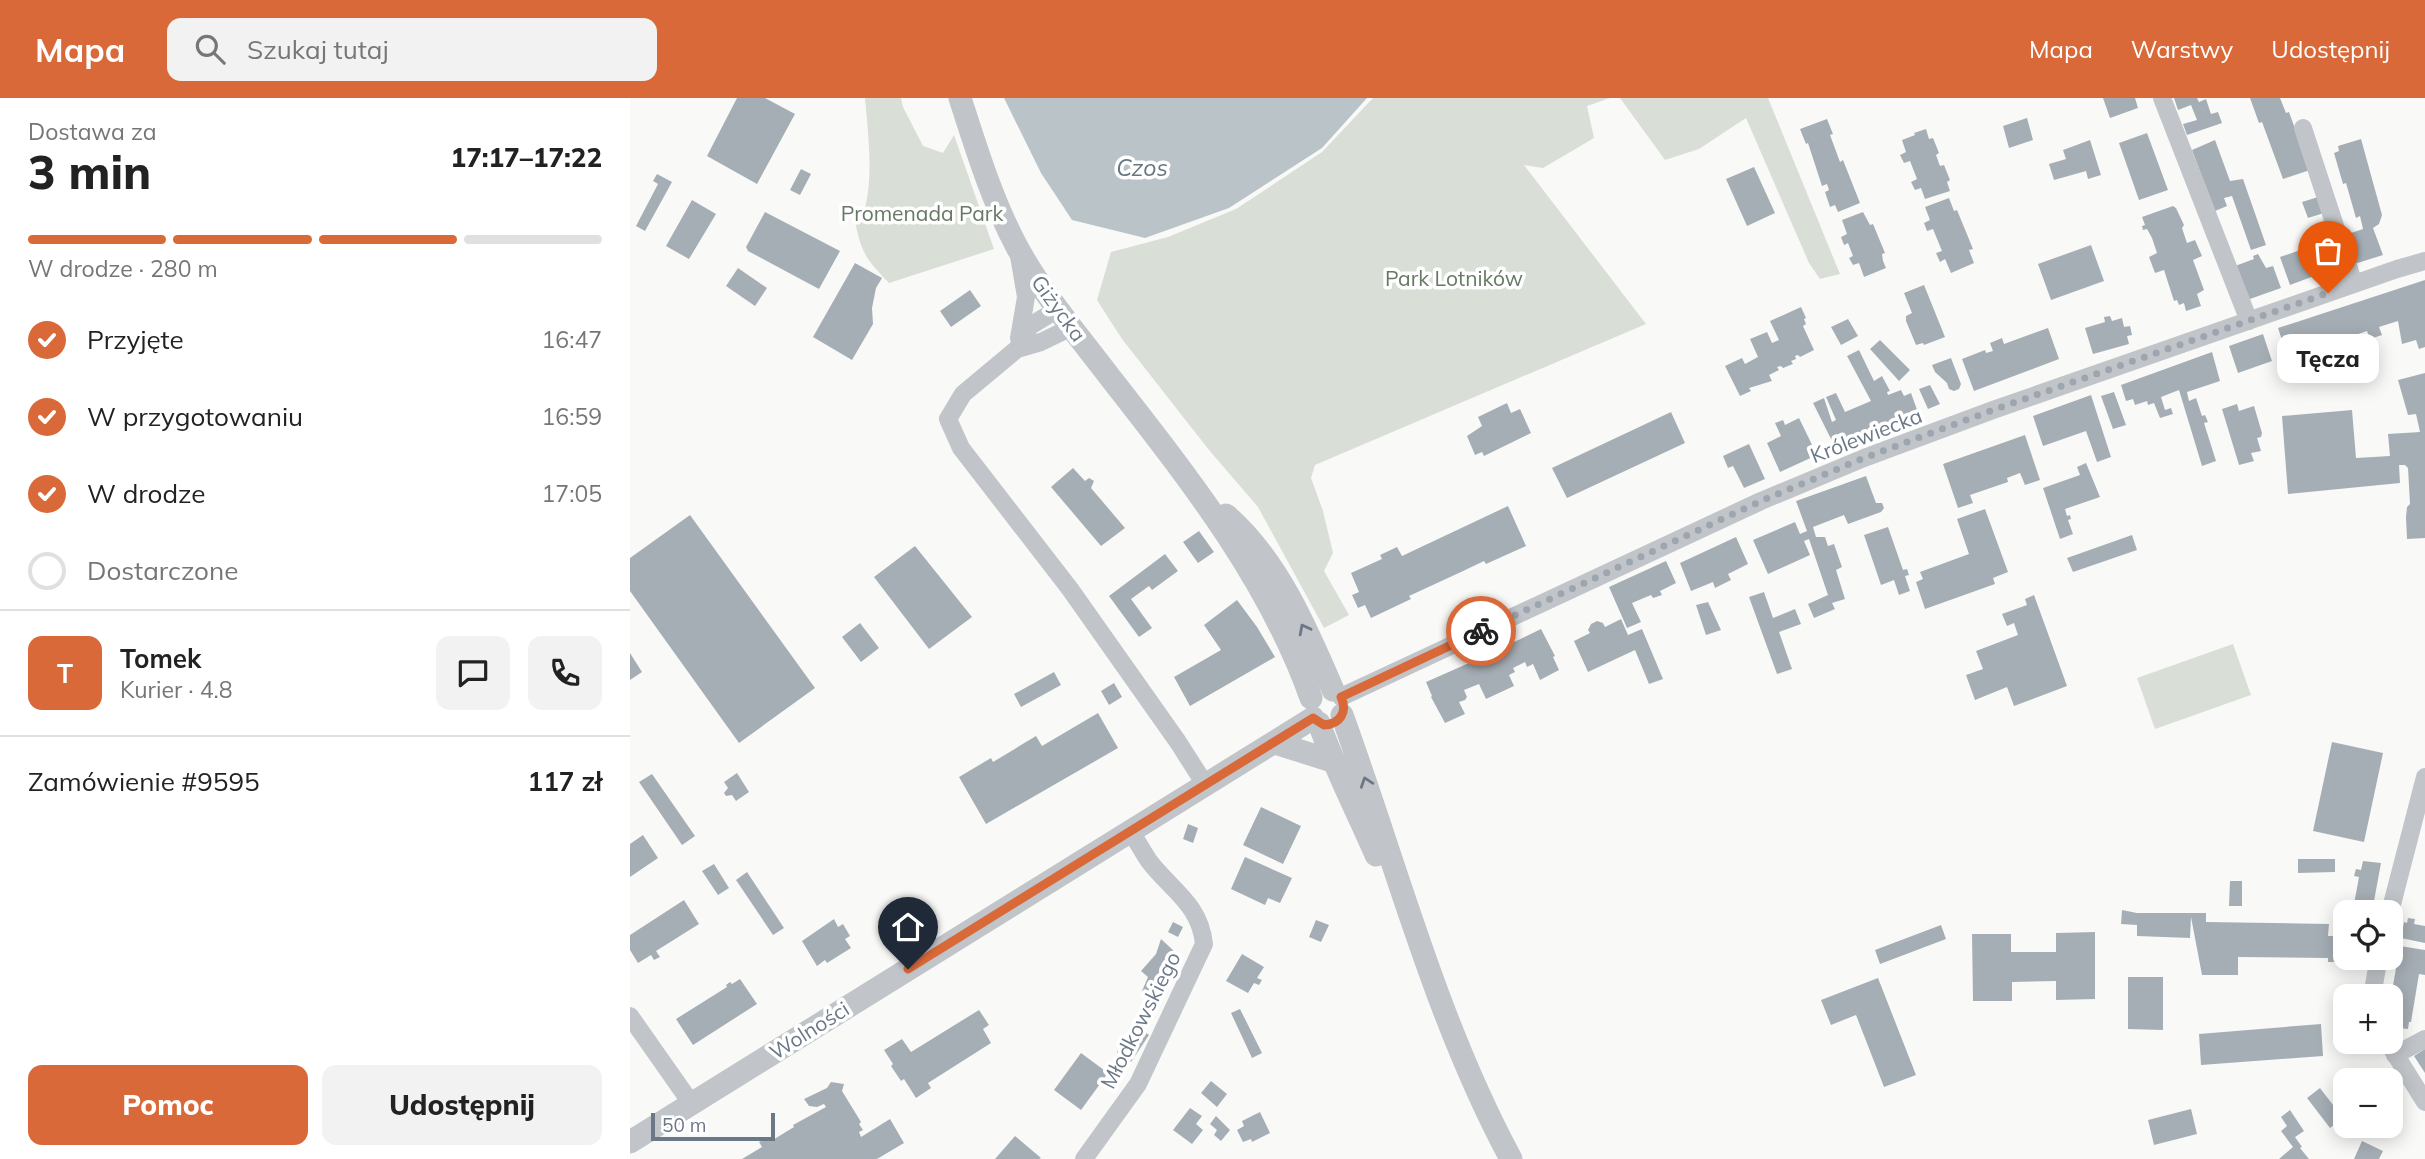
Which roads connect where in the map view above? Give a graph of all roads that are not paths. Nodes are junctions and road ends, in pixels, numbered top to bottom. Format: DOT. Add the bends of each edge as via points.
graph roads {
  1 [pos="960,98"];
  2 [pos="2162,98"];
  3 [pos="2303,128"];
  4 [pos="1017,247"];
  5 [pos="2425,261"];
  6 [pos="2354,285"];
  7 [pos="1065,318"];
  8 [pos="2249,321"];
  9 [pos="1017,349"];
  10 [pos="1330,701"];
  11 [pos="1275,743"];
  12 [pos="1332,761"];
  13 [pos="2425,777"];
  14 [pos="1206,786"];
  15 [pos="1131,832"];
  16 [pos="2393,900"];
  17 [pos="1428,962"];
  18 [pos="630,1016"];
  19 [pos="2425,1039"];
  20 [pos="2403,1045"];
  21 [pos="2395,1054"];
  22 [pos="2425,1102"];
  23 [pos="691,1104"];
  24 [pos="630,1142"];
  25 [pos="1084,1159"];
  26 [pos="1511,1159"];
  1 -- 4 [label="street, Giżycka"];
  2 -- 8 [label="street"];
  3 -- 6 [label="street"];
  4 -- 7 [label="street, Giżycka"];
  4 -- 9 [label="street" via="1026,298"];
  5 -- 6 [label="street, Królewiecka"];
  6 -- 8 [label="street, Królewiecka"];
  7 -- 9 [label="street" via="1030,326"];
  7 -- 10 [label="street, Giżycka" via="1200,494 1234,522 1280,583"];
  8 -- 10 [label="street, Królewiecka" via="1864,458 1761,501"];
  9 -- 14 [label="street" via="963,394 948,419 961,448 1070,589"];
  10 -- 11 [label="street, Wolności"];
  10 -- 12 [label="street"];
  17 -- 10 [label="street, one-way"];
  11 -- 12 [label="street"];
  11 -- 14 [label="street, Wolności"];
  12 -- 17 [label="street"];
  13 -- 16 [label="street"];
  14 -- 15 [label="street, Wolności"];
  15 -- 23 [label="street, Wolności"];
  15 -- 25 [label="street, Młodkowskiego" via="1150,862 1186,900 1202,927 1204,944 1138,1084"];
  17 -- 26 [label="street" via="1480,1095"];
  18 -- 23 [label="street"];
  19 -- 20 [label="street"];
  21 -- 22 [label="street"];
  23 -- 24 [label="street, Wolności"];
}
